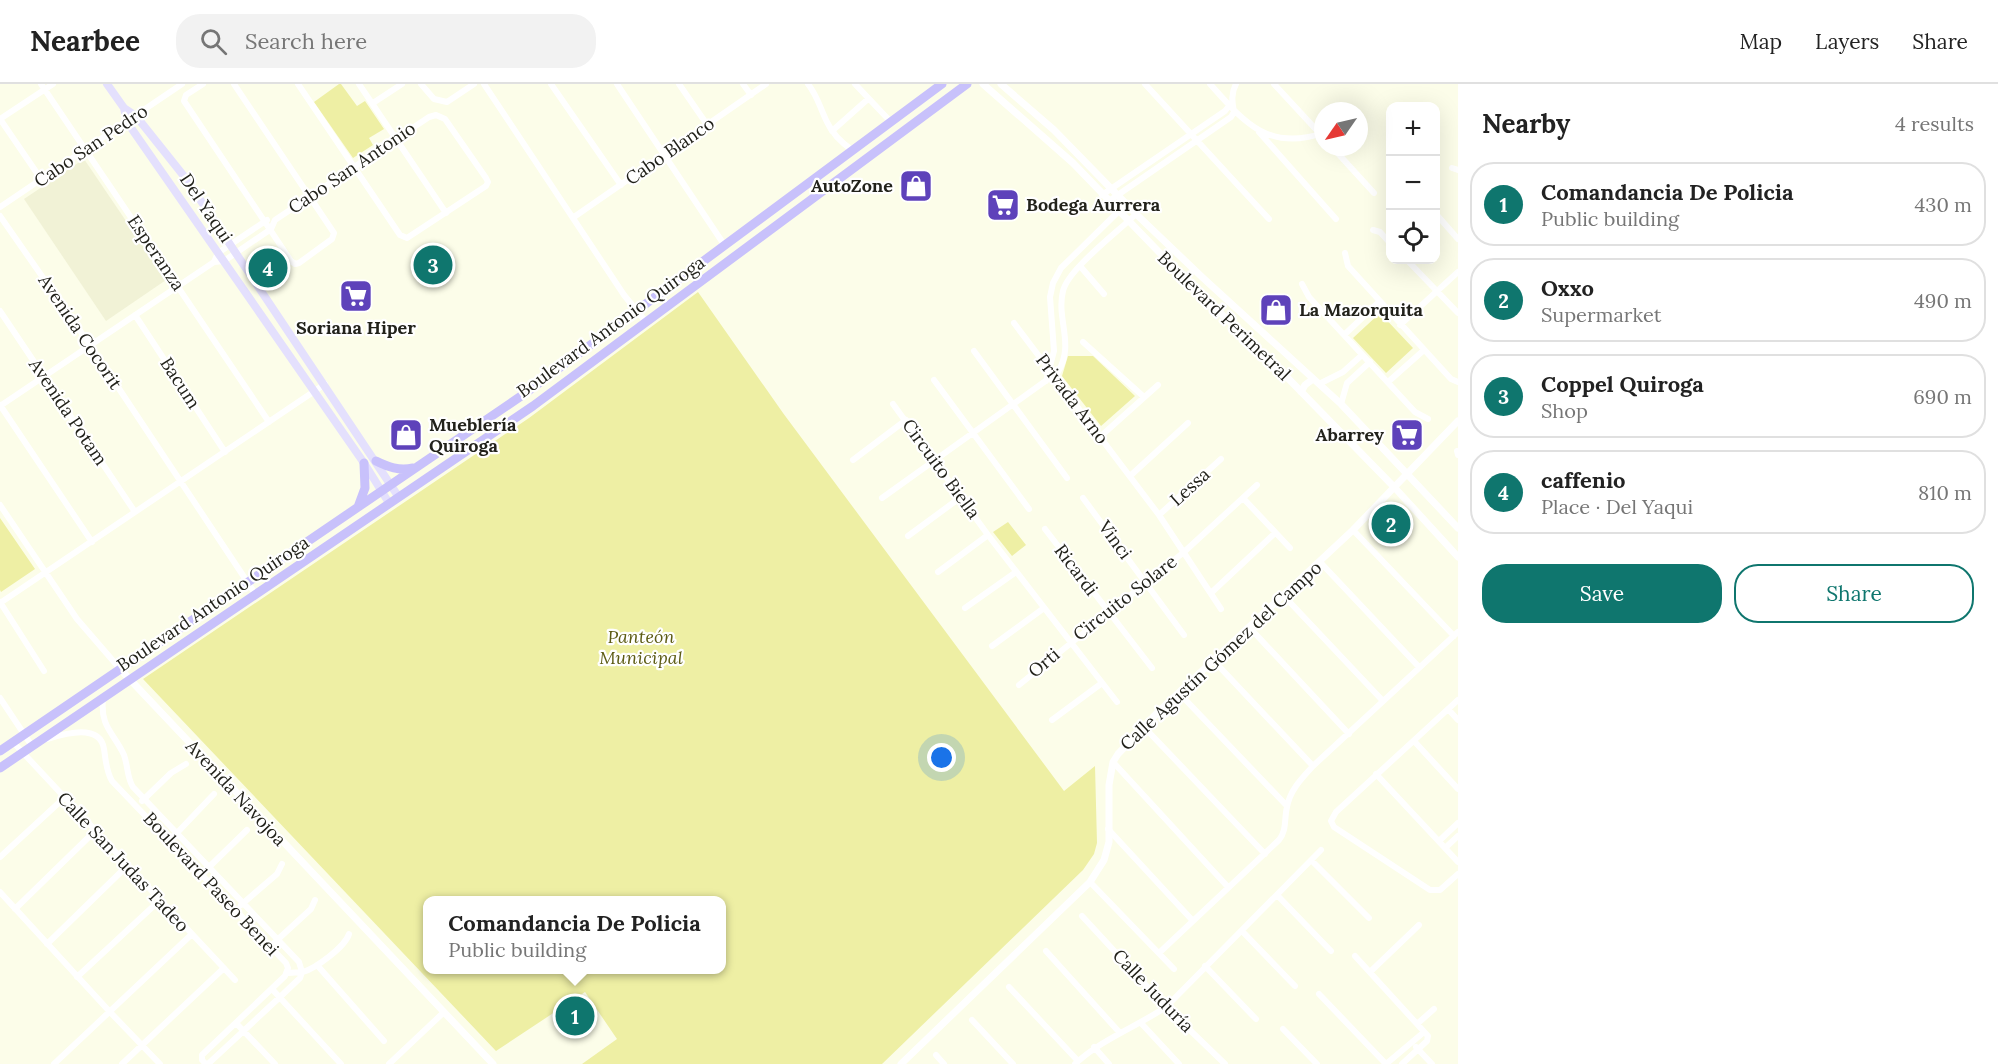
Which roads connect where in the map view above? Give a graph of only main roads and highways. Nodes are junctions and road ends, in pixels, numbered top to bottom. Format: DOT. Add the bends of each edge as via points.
graph roads {
  1 [pos="107,84"];
  2 [pos="942,84"];
  3 [pos="967,84"];
  4 [pos="124,108"];
  5 [pos="376,461"];
  6 [pos="364,463"];
  7 [pos="418,467"];
  8 [pos="391,484"];
  9 [pos="382,491"];
  10 [pos="398,496"];
  11 [pos="389,503"];
  12 [pos="358,507"];
  13 [pos="0,751"];
  14 [pos="0,768"];
  1 -- 4 [label="main road, Del Yaqui"];
  2 -- 7 [label="main road, Boulevard Antonio Quiroga" via="527,392"];
  3 -- 10 [label="main road, Boulevard Antonio Quiroga" via="532,406"];
  4 -- 5 [label="main road, Del Yaqui" via="136,116 187,180"];
  4 -- 6 [label="main road, Del Yaqui" via="127,122 216,257 224,261"];
  5 -- 7 [label="main road" via="404,470"];
  5 -- 8 [label="main road, Del Yaqui"];
  6 -- 9 [label="main road, Del Yaqui"];
  6 -- 12 [label="main road" via="365,488"];
  7 -- 8 [label="main road, Boulevard Antonio Quiroga"];
  8 -- 9 [label="main road, Boulevard Antonio Quiroga"];
  8 -- 10 [label="main road, Del Yaqui"];
  9 -- 11 [label="main road, Del Yaqui"];
  9 -- 12 [label="main road, Boulevard Antonio Quiroga"];
  10 -- 11 [label="main road, Boulevard Antonio Quiroga"];
  11 -- 14 [label="main road, Boulevard Antonio Quiroga"];
  12 -- 13 [label="main road, Boulevard Antonio Quiroga"];
}
